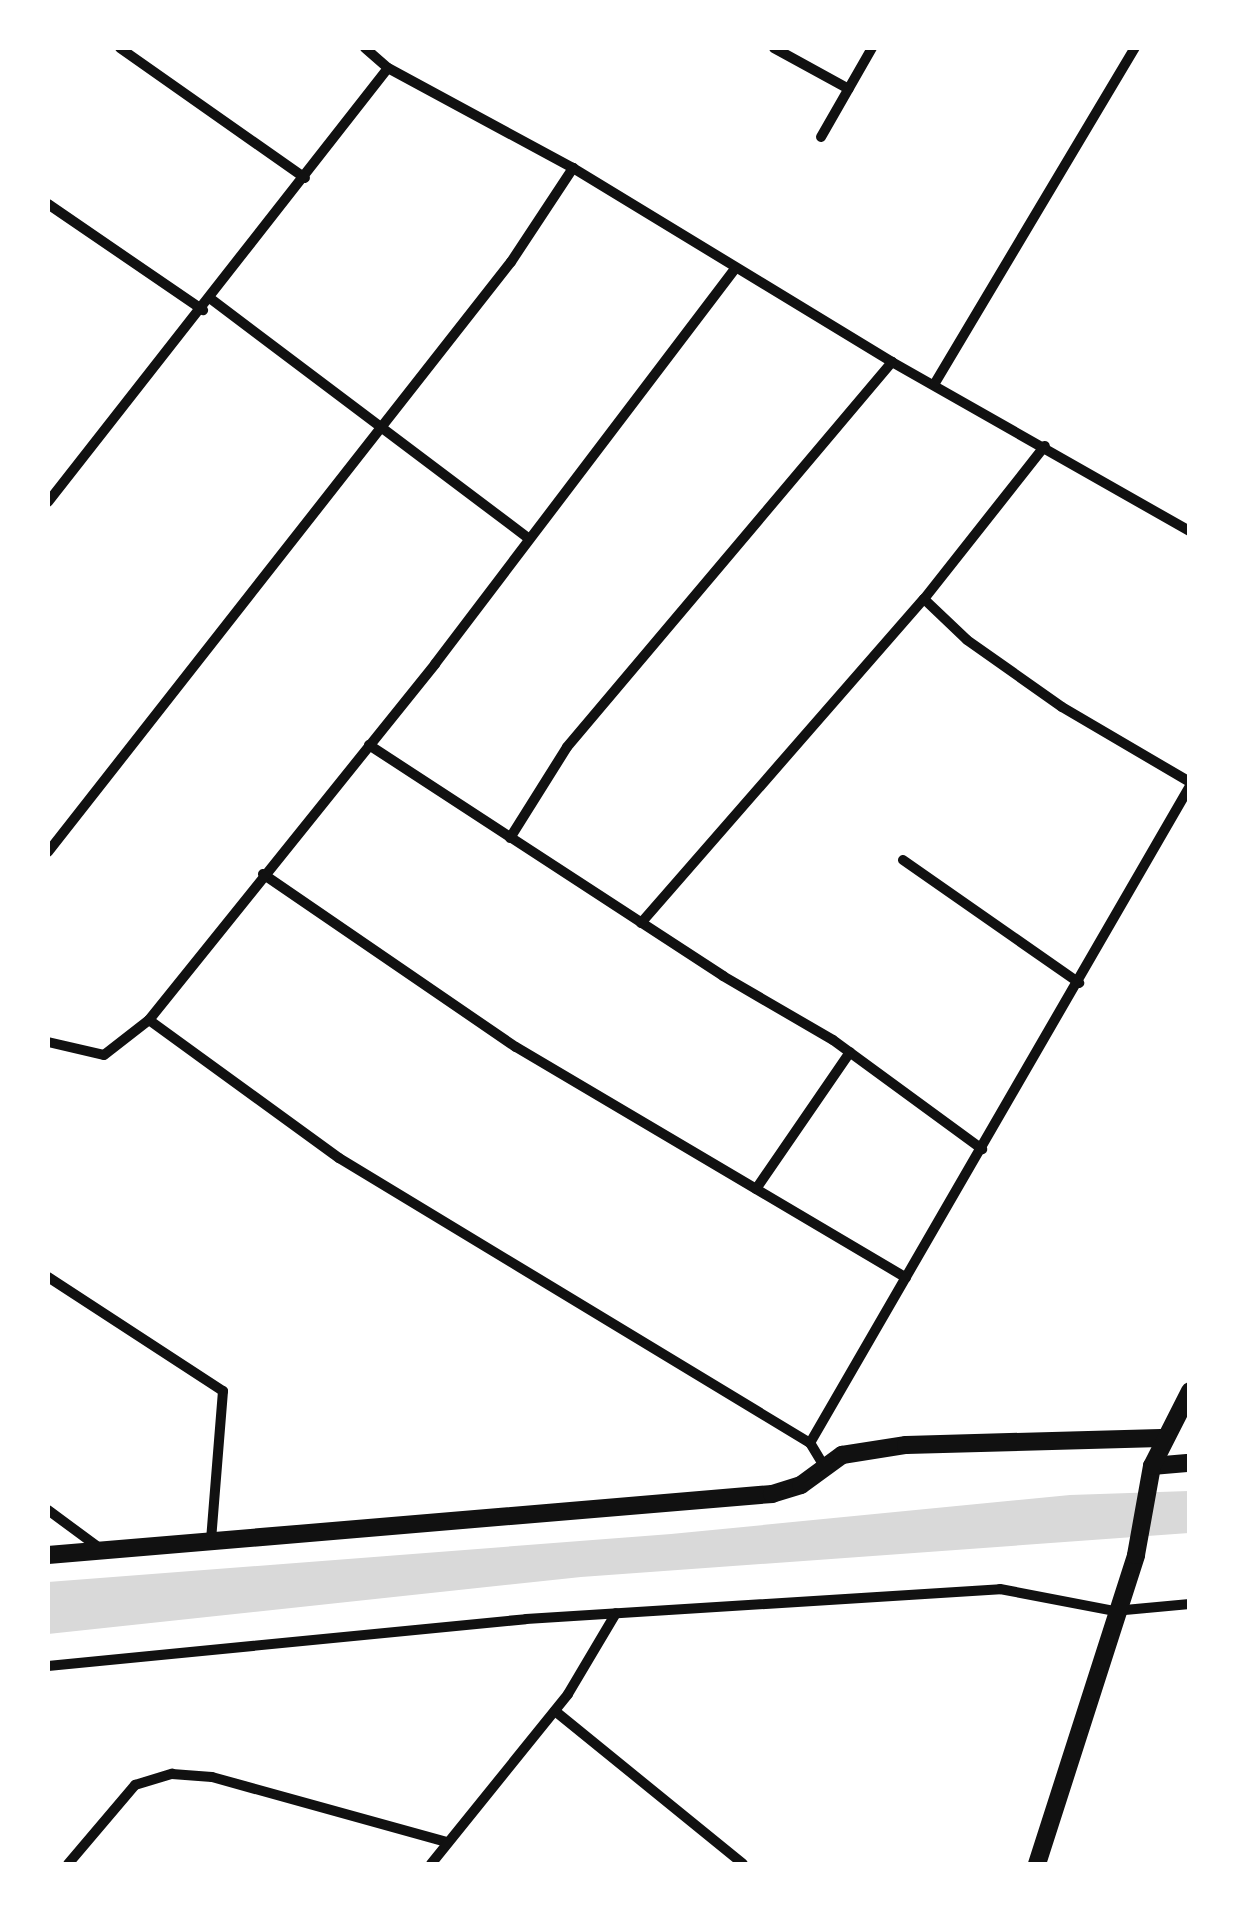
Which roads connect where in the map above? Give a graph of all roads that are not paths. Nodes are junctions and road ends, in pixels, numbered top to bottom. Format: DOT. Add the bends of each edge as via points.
graph roads {
  1 [pos="120,48"];
  2 [pos="365,48"];
  3 [pos="774,48"];
  4 [pos="872,48"];
  5 [pos="1135,48"];
  6 [pos="388,68"];
  7 [pos="849,89"];
  8 [pos="822,137"];
  9 [pos="573,168"];
  10 [pos="305,178"];
  11 [pos="48,204"];
  12 [pos="736,268"];
  13 [pos="211,299"];
  14 [pos="202,310"];
  15 [pos="892,362"];
  16 [pos="935,383"];
  17 [pos="382,430"];
  18 [pos="1045,446"];
  19 [pos="48,502"];
  20 [pos="1190,531"];
  21 [pos="528,538"];
  22 [pos="924,599"];
  23 [pos="369,745"];
  24 [pos="1190,784"];
  25 [pos="510,838"];
  26 [pos="48,852"];
  27 [pos="903,860"];
  28 [pos="263,874"];
  29 [pos="641,923"];
  30 [pos="1079,983"];
  31 [pos="150,1020"];
  32 [pos="48,1042"];
  33 [pos="850,1052"];
  34 [pos="982,1149"];
  35 [pos="756,1189"];
  36 [pos="48,1277"];
  37 [pos="906,1278"];
  38 [pos="1190,1391"];
  39 [pos="1162,1438"];
  40 [pos="810,1442"];
  41 [pos="1190,1463"];
  42 [pos="824,1466"];
  43 [pos="1150,1475"];
  44 [pos="48,1510"];
  45 [pos="212,1541"];
  46 [pos="102,1550"];
  47 [pos="48,1555"];
  48 [pos="1190,1604"];
  49 [pos="1114,1611"];
  50 [pos="616,1613"];
  51 [pos="48,1666"];
  52 [pos="555,1712"];
  53 [pos="446,1842"];
  54 [pos="68,1864"];
  55 [pos="431,1864"];
  56 [pos="743,1864"];
  57 [pos="1038,1864"];
  1 -- 10 [label="street"];
  2 -- 6 [label="street"];
  3 -- 7 [label="street"];
  4 -- 7 [label="street"];
  5 -- 16 [label="street"];
  6 -- 9 [label="street"];
  6 -- 10 [label="street"];
  7 -- 8 [label="street"];
  9 -- 12 [label="street"];
  9 -- 17 [label="street" via="511,262"];
  10 -- 13 [label="street"];
  11 -- 14 [label="street"];
  12 -- 15 [label="street"];
  12 -- 21 [label="street"];
  13 -- 14 [label="street"];
  13 -- 17 [label="street"];
  14 -- 19 [label="street"];
  15 -- 16 [label="street"];
  15 -- 25 [label="street" via="579,732"];
  16 -- 18 [label="street"];
  17 -- 21 [label="street"];
  17 -- 26 [label="street"];
  18 -- 20 [label="street"];
  18 -- 22 [label="street"];
  21 -- 23 [label="street"];
  22 -- 24 [label="street" via="967,640 1046,696"];
  22 -- 29 [label="street"];
  23 -- 25 [label="street"];
  23 -- 28 [label="street"];
  24 -- 30 [label="street"];
  25 -- 29 [label="street"];
  27 -- 30 [label="street"];
  28 -- 31 [label="street"];
  28 -- 35 [label="street" via="516,1048"];
  29 -- 33 [label="street"];
  30 -- 34 [label="street"];
  31 -- 32 [label="street" via="104,1055"];
  31 -- 40 [label="street" via="338,1158"];
  33 -- 34 [label="street"];
  33 -- 35 [label="street"];
  34 -- 37 [label="street"];
  35 -- 37 [label="street"];
  36 -- 45 [label="street" via="223,1391"];
  37 -- 40 [label="street"];
  38 -- 39 [label="street"];
  39 -- 42 [label="street" via="906,1445 842,1456"];
  39 -- 43 [label="street"];
  40 -- 42 [label="street"];
  41 -- 43 [label="street"];
  42 -- 45 [label="street" via="802,1485 772,1494"];
  43 -- 49 [label="street" via="1136,1556"];
  44 -- 46 [label="street"];
  45 -- 46 [label="street"];
  46 -- 47 [label="street"];
  48 -- 49 [label="street"];
  49 -- 50 [label="street" via="1000,1589"];
  49 -- 57 [label="street"];
  50 -- 51 [label="street"];
  50 -- 52 [label="street"];
  52 -- 53 [label="street"];
  52 -- 56 [label="street"];
  53 -- 54 [label="street" via="212,1777 172,1774 135,1785"];
  53 -- 55 [label="street"];
}
